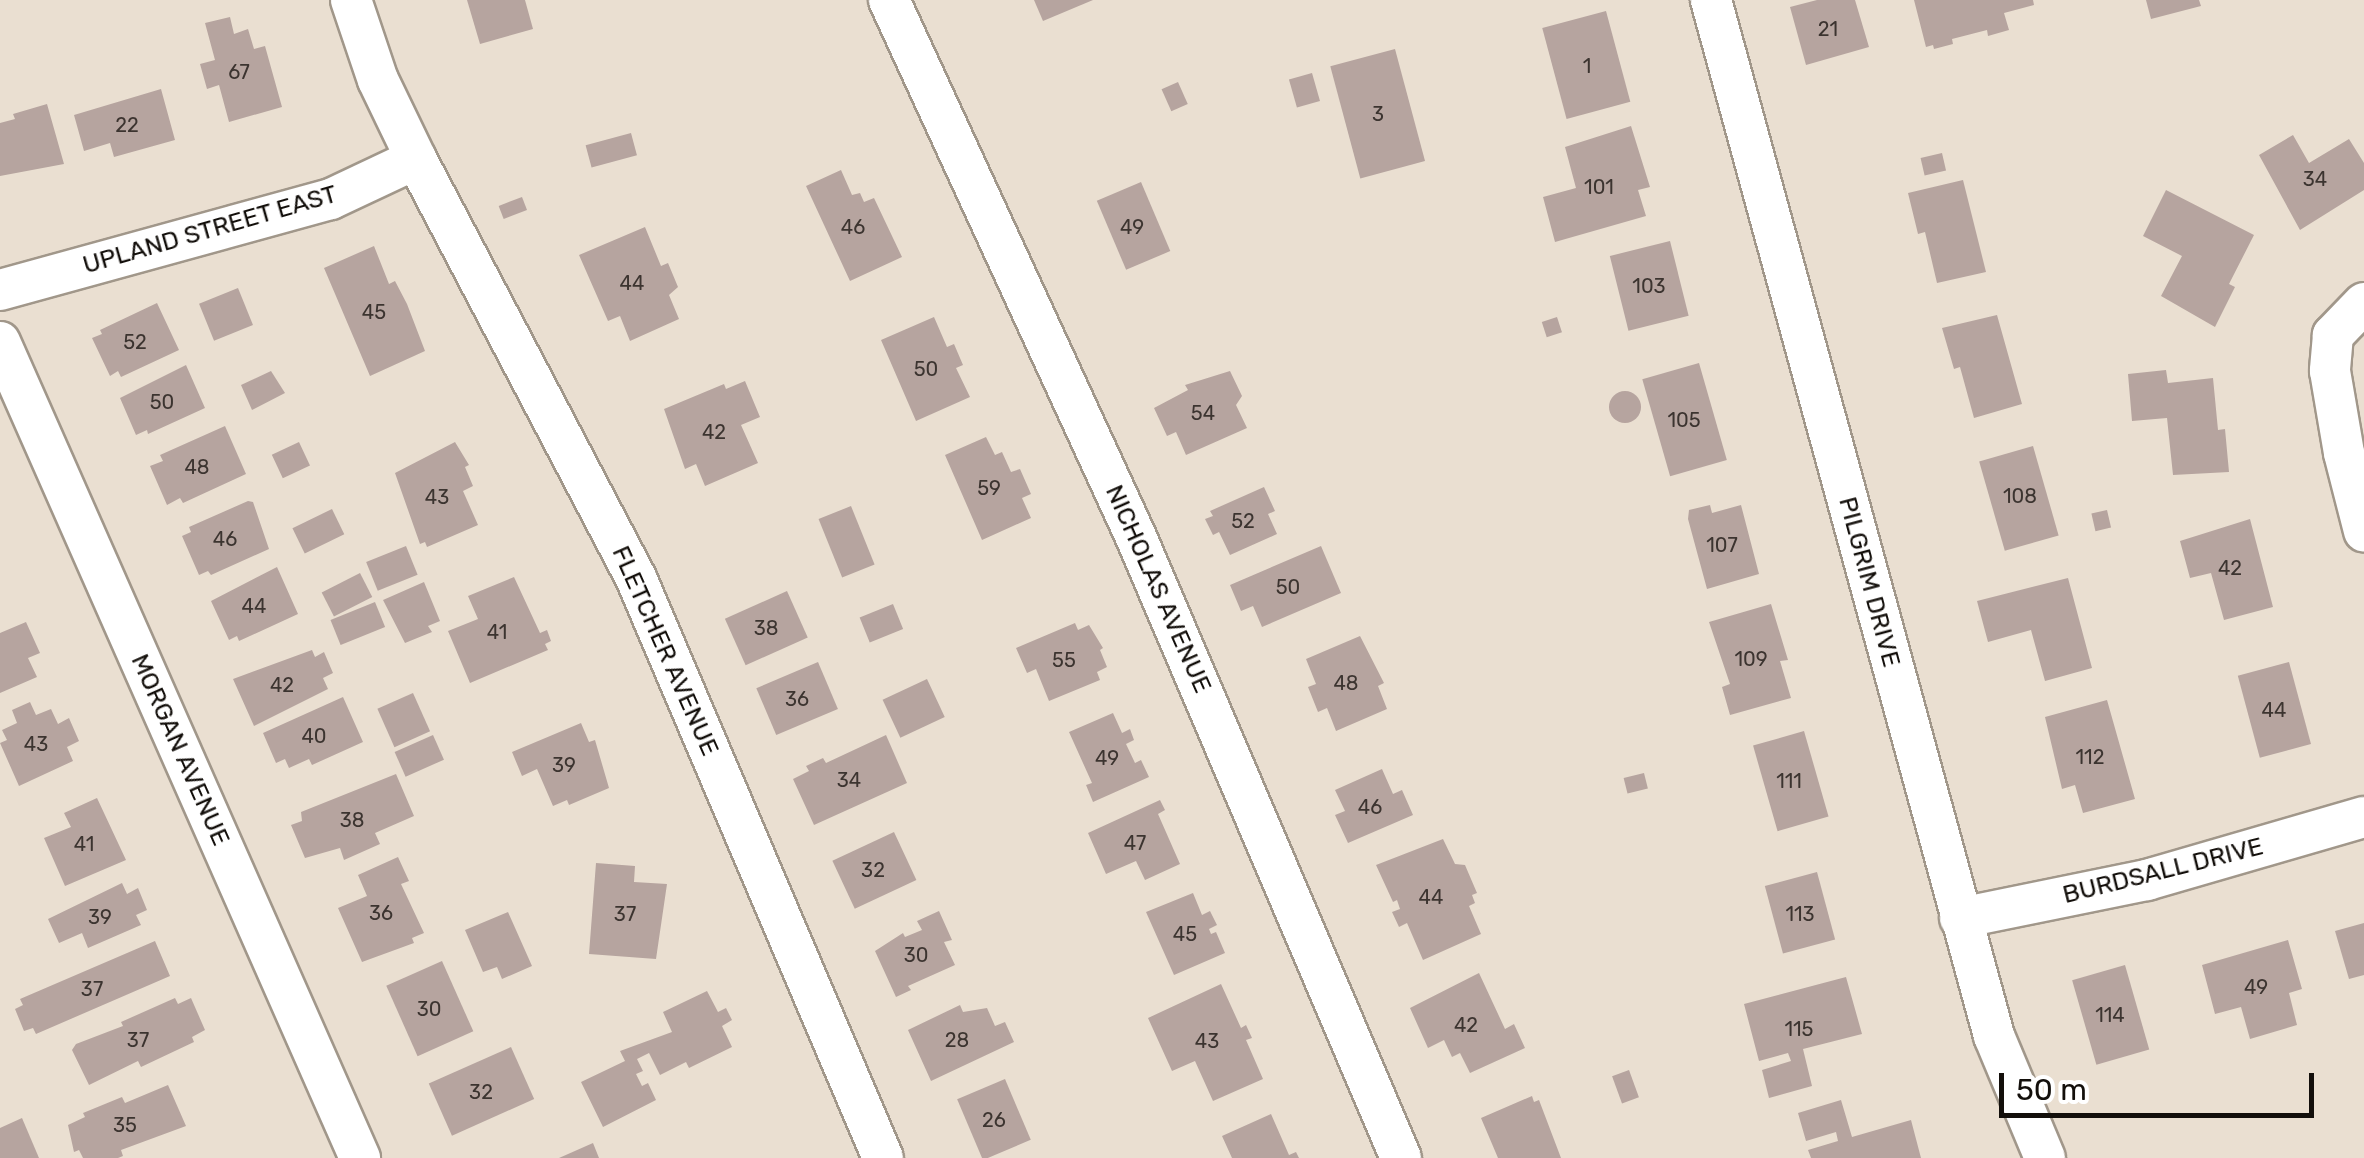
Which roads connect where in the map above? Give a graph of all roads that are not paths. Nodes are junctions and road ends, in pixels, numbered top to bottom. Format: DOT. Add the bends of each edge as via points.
graph roads {
  1 [pos="351,0"];
  2 [pos="1711,0"];
  3 [pos="895,12"];
  4 [pos="416,159"];
  5 [pos="0,290"];
  6 [pos="2364,303"];
  7 [pos="0,342"];
  8 [pos="2364,532"];
  9 [pos="2364,817"];
  10 [pos="1960,918"];
  11 [pos="360,1158"];
  12 [pos="884,1158"];
  13 [pos="1401,1158"];
  14 [pos="2045,1158"];
  1 -- 4 [label="street, FLETCHER AVENUE" via="378,80"];
  2 -- 10 [label="street, PILGRIM DRIVE"];
  3 -- 13 [label="street, NICHOLAS AVENUE" via="1136,537"];
  4 -- 5 [label="street, UPLAND STREET EAST" via="332,199"];
  4 -- 12 [label="street, FLETCHER AVENUE" via="636,578"];
  6 -- 8 [label="street" via="2333,335 2330,371"];
  7 -- 11 [label="street, MORGAN AVENUE"];
  9 -- 10 [label="street, BURDSALL DRIVE" via="2147,880"];
  10 -- 14 [label="street, PILGRIM DRIVE" via="1994,1036"];
}
